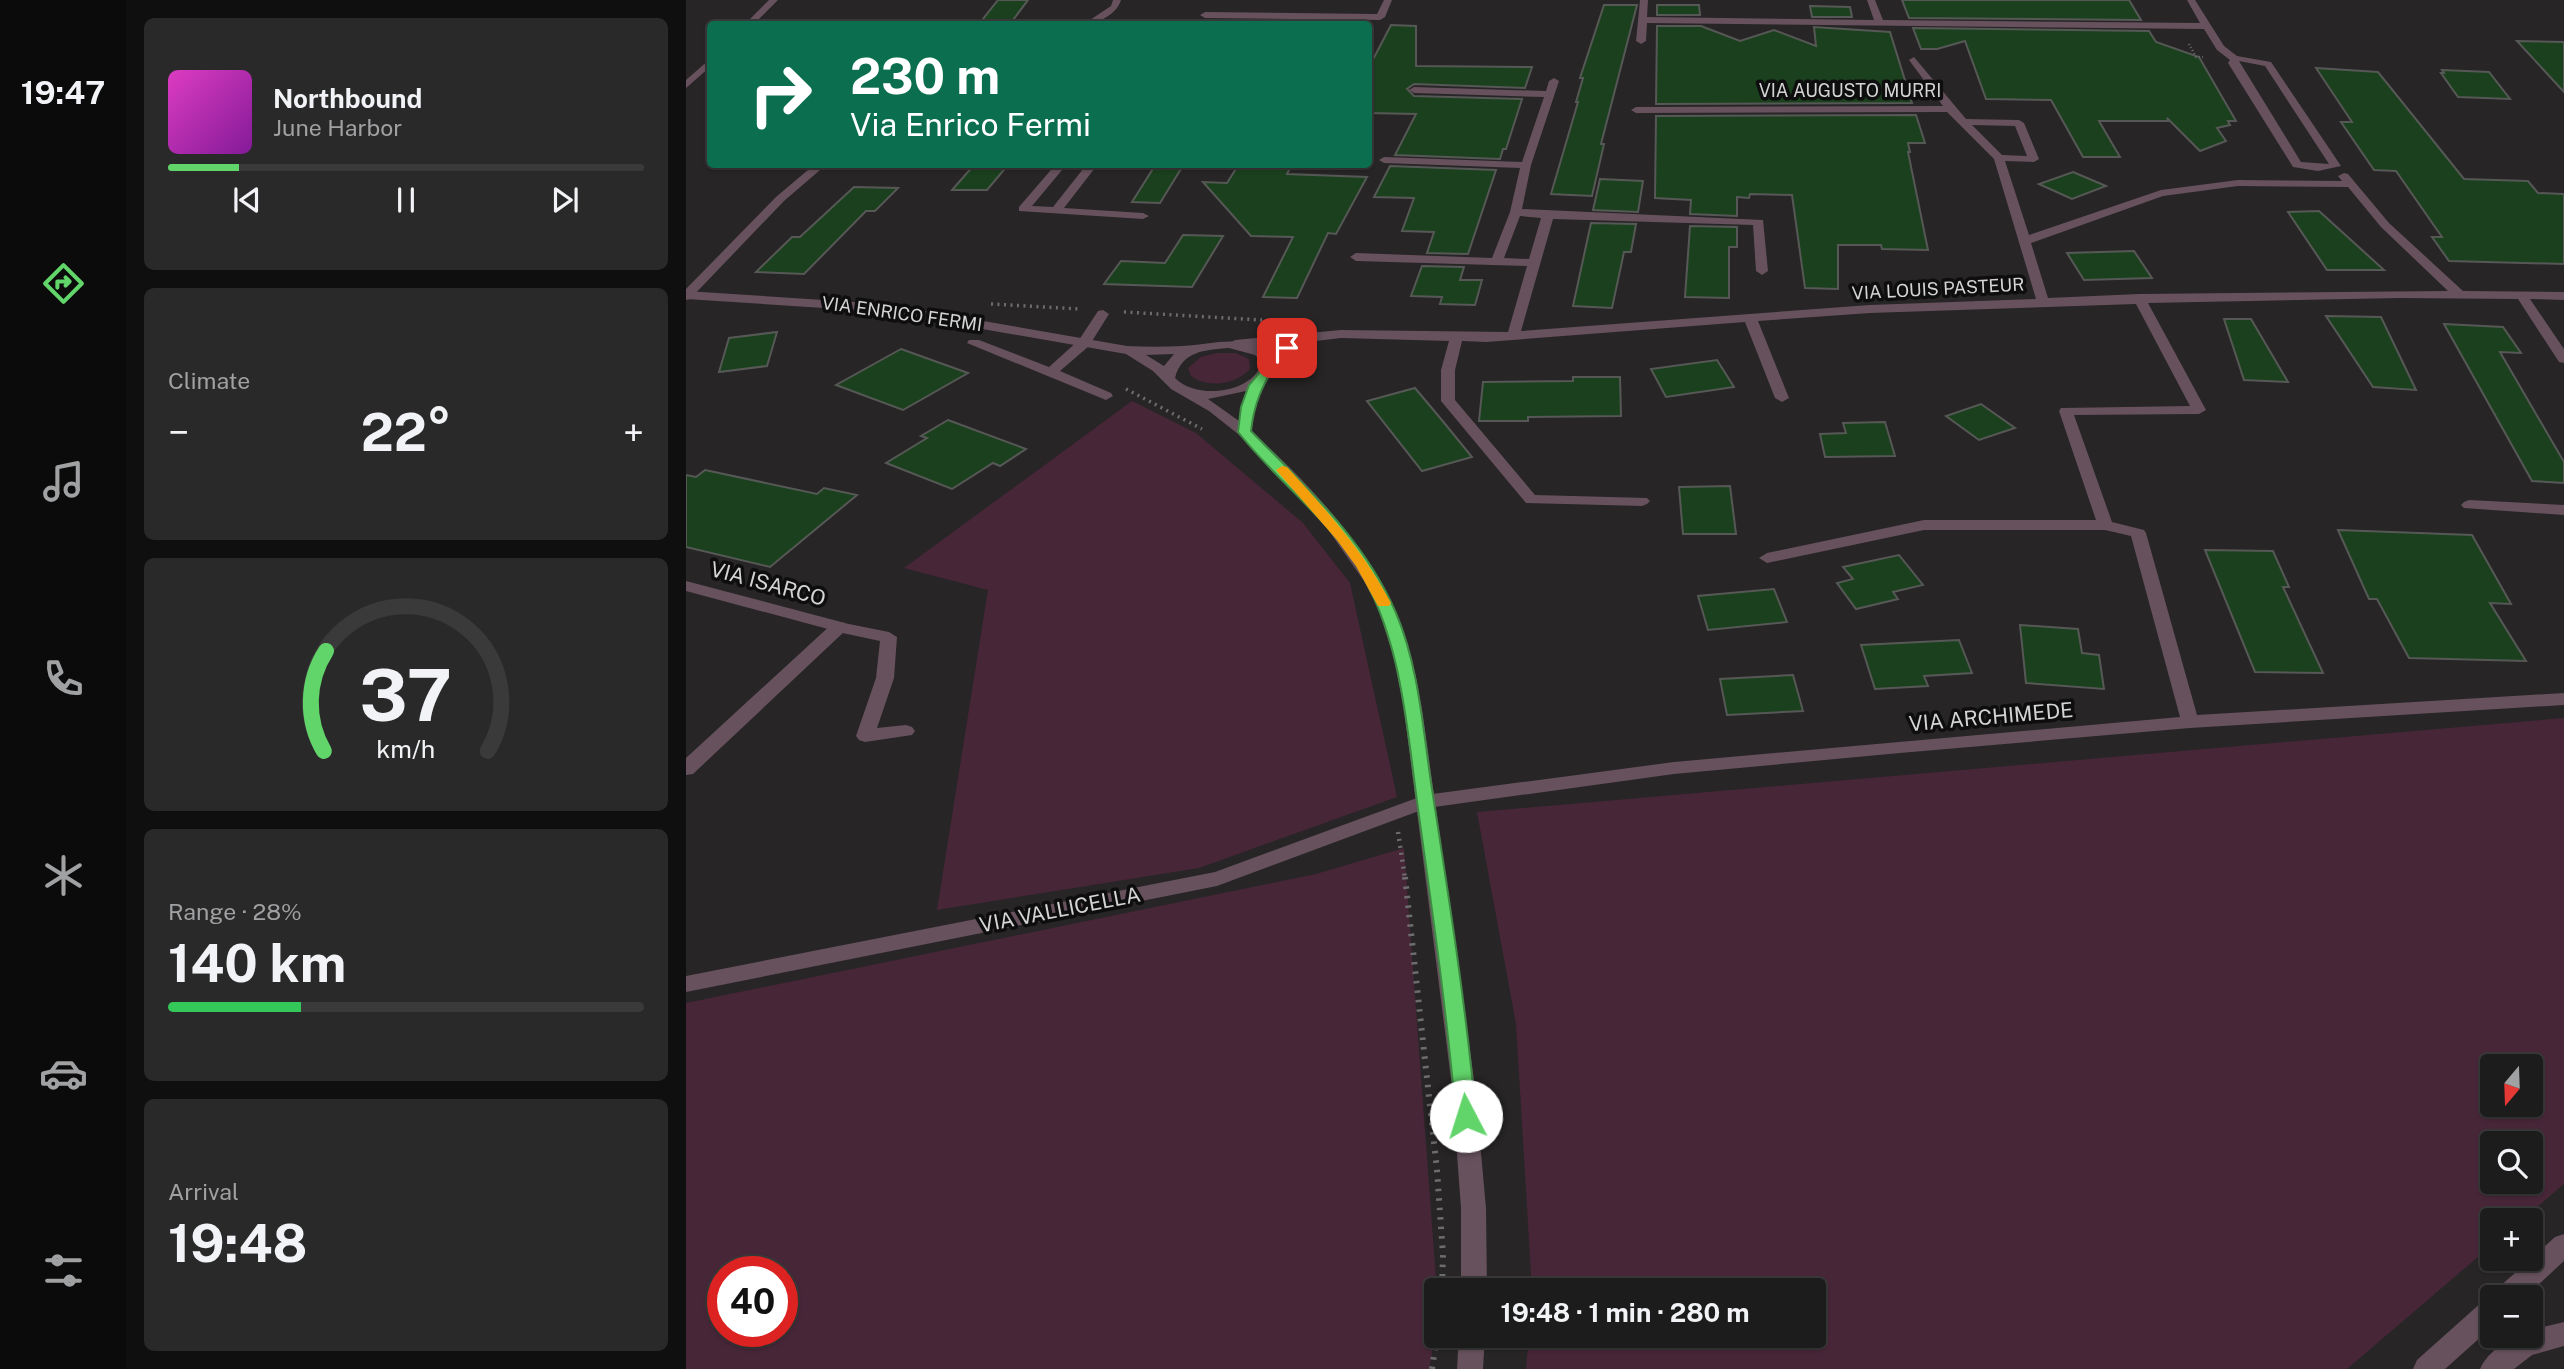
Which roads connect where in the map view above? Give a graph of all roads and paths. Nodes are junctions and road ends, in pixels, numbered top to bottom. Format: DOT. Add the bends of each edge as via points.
graph roads {
  1 [pos="774,0"];
  2 [pos="1117,0"];
  3 [pos="1388,0"];
  4 [pos="1644,0"];
  5 [pos="1871,0"];
  6 [pos="2190,0"];
  7 [pos="1205,15"];
  8 [pos="1643,20"];
  9 [pos="752,21"];
  10 [pos="1093,21"];
  11 [pos="1880,23"];
  12 [pos="2206,26"];
  13 [pos="1642,41"];
  14 [pos="2235,59"];
  15 [pos="1914,60"];
  16 [pos="707,63"];
  17 [pos="686,65"];
  18 [pos="707,65"];
  19 [pos="1554,81"];
  20 [pos="686,85"];
  21 [pos="1414,90"];
  22 [pos="1550,94"];
  23 [pos="1950,109"];
  24 [pos="1636,110"];
  25 [pos="1964,122"];
  26 [pos="1999,158"];
  27 [pos="1384,160"];
  28 [pos="1526,165"];
  29 [pos="2297,165"];
  30 [pos="2336,166"];
  31 [pos="817,168"];
  32 [pos="1059,168"];
  33 [pos="1090,168"];
  34 [pos="2310,183"];
  35 [pos="2351,184"];
  36 [pos="1056,211"];
  37 [pos="1516,212"];
  38 [pos="1548,215"];
  39 [pos="1143,216"];
  40 [pos="2024,241"];
  41 [pos="1356,257"];
  42 [pos="1497,262"];
  43 [pos="1532,263"];
  44 [pos="1762,271"];
  45 [pos="2459,294"];
  46 [pos="686,295"];
  47 [pos="2521,295"];
  48 [pos="2564,296"];
  49 [pos="2139,298"];
  50 [pos="2043,302"];
  51 [pos="984,304"];
  52 [pos="1098,312"];
  53 [pos="1119,312"];
  54 [pos="1267,320"];
  55 [pos="1751,320"];
  56 [pos="1316,336"];
  57 [pos="1513,336"];
  58 [pos="1456,338"];
  59 [pos="974,342"];
  60 [pos="1084,343"];
  61 [pos="1234,344"];
  62 [pos="1116,349"];
  63 [pos="1196,349"];
  64 [pos="2564,359"];
  65 [pos="1269,363"];
  66 [pos="1051,372"];
  67 [pos="1169,377"];
  68 [pos="1260,379"];
  69 [pos="1114,384"];
  70 [pos="1186,391"];
  71 [pos="1106,396"];
  72 [pos="1782,398"];
  73 [pos="1244,432"];
  74 [pos="1213,437"];
  75 [pos="1642,501"];
  76 [pos="2469,505"];
  77 [pos="2564,510"];
  78 [pos="2105,525"];
  79 [pos="1767,558"];
  80 [pos="686,586"];
  81 [pos="839,627"];
  82 [pos="2564,699"];
  83 [pos="2190,722"];
  84 [pos="906,731"];
  85 [pos="686,769"];
  86 [pos="1424,802"];
  87 [pos="1391,815"];
  88 [pos="686,984"];
  89 [pos="2564,1245"];
  90 [pos="1442,1278"];
  91 [pos="1475,1278"];
  92 [pos="2519,1285"];
  93 [pos="2480,1321"];
  94 [pos="2564,1334"];
  95 [pos="1435,1348"];
  96 [pos="1471,1348"];
  97 [pos="1433,1369"];
  98 [pos="1470,1369"];
  99 [pos="2426,1369"];
  100 [pos="2493,1369"];
  1 -- 9 [label="street"];
  2 -- 10 [label="street" via="1115,7"];
  3 -- 7 [label="street" via="1380,18"];
  4 -- 8 [label="street"];
  5 -- 11 [label="street"];
  6 -- 12 [label="street"];
  8 -- 11 [label="street"];
  8 -- 13 [label="street"];
  11 -- 12 [label="street"];
  12 -- 14 [label="street" via="2220,48"];
  14 -- 29 [label="street" via="2233,63"];
  14 -- 30 [label="street" via="2268,64"];
  15 -- 23 [label="street"];
  16 -- 17 [label="street"];
  18 -- 20 [label="street"];
  19 -- 22 [label="street"];
  21 -- 22 [label="street"];
  22 -- 28 [label="street"];
  23 -- 24 [label="street, VIA AUGUSTO MURRI"];
  23 -- 25 [label="street, VIA AUGUSTO MURRI"];
  25 -- 26 [label="street, VIA AUGUSTO MURRI"];
  25 -- 26 [label="street" via="2019,123 2034,159"];
  26 -- 40 [label="street, VIA AUGUSTO MURRI"];
  27 -- 28 [label="street"];
  28 -- 37 [label="street"];
  29 -- 30 [label="street"];
  29 -- 34 [label="street"];
  30 -- 35 [label="street"];
  31 -- 46 [label="street" via="780,199"];
  32 -- 36 [label="street" via="1023,209"];
  33 -- 36 [label="street"];
  34 -- 35 [label="street"];
  34 -- 40 [label="street" via="2238,183 2161,193"];
  35 -- 45 [label="street" via="2385,225"];
  36 -- 39 [label="street"];
  37 -- 38 [label="street"];
  37 -- 42 [label="street"];
  38 -- 43 [label="street"];
  38 -- 44 [label="street" via="1759,222"];
  40 -- 50 [label="street, VIA AUGUSTO MURRI"];
  41 -- 42 [label="street"];
  42 -- 43 [label="street"];
  43 -- 57 [label="street"];
  45 -- 47 [label="street, VIA LOUIS PASTEUR"];
  45 -- 49 [label="street, VIA LOUIS PASTEUR"];
  46 -- 60 [label="street, VIA ENRICO FERMI" via="915,312"];
  47 -- 48 [label="street, VIA LOUIS PASTEUR"];
  47 -- 64 [label="street"];
  49 -- 50 [label="street, VIA LOUIS PASTEUR"];
  49 -- 78 [label="street" via="2199,410 2066,411"];
  50 -- 55 [label="street, VIA LOUIS PASTEUR" via="1870,309"];
  51 -- 52 [label="path"];
  52 -- 60 [label="street"];
  53 -- 54 [label="path"];
  55 -- 57 [label="street, VIA LOUIS PASTEUR"];
  55 -- 72 [label="street"];
  56 -- 58 [label="street, VIA LOUIS PASTEUR"];
  56 -- 61 [label="street, VIA LOUIS PASTEUR"];
  56 -- 65 [label="street, VIA LOUIS PASTEUR" via="1287,348"];
  57 -- 58 [label="street, VIA LOUIS PASTEUR"];
  58 -- 75 [label="street" via="1448,370 1448,401 1531,500"];
  59 -- 66 [label="street"];
  60 -- 62 [label="street, VIA ENRICO FERMI"];
  60 -- 66 [label="street"];
  61 -- 63 [label="street, VIA LOUIS PASTEUR"];
  61 -- 65 [label="street" via="1259,350"];
  62 -- 63 [label="street, VIA ENRICO FERMI"];
  62 -- 67 [label="street, VIA ENRICO FERMI" via="1151,363"];
  63 -- 67 [label="street" via="1173,363"];
  65 -- 68 [label="street"];
  66 -- 71 [label="street"];
  67 -- 70 [label="street, VIA ENRICO FERMI"];
  68 -- 70 [label="street" via="1224,393"];
  68 -- 73 [label="street" via="1250,397"];
  69 -- 74 [label="path"];
  70 -- 73 [label="street"];
  73 -- 86 [label="street" via="1318,507 1376,587 1403,661"];
  76 -- 77 [label="street"];
  78 -- 79 [label="street" via="1924,525"];
  78 -- 83 [label="street" via="2138,533"];
  80 -- 81 [label="street, VIA ISARCO"];
  81 -- 84 [label="street, VIA ISARCO" via="889,637 885,678 865,736"];
  81 -- 85 [label="street"];
  82 -- 83 [label="street, VIA ARCHIMEDE"];
  83 -- 86 [label="street, VIA ARCHIMEDE" via="1674,768"];
  86 -- 87 [label="street, VIA VALLICELLA"];
  86 -- 91 [label="street" via="1457,1016 1477,1240"];
  87 -- 88 [label="street, VIA VALLICELLA" via="1217,879"];
  87 -- 90 [label="path" via="1401,840 1432,1128"];
  89 -- 92 [label="street"];
  93 -- 99 [label="street"];
  94 -- 100 [label="street" via="2525,1344"];
  95 -- 97 [label="path"];
  96 -- 98 [label="street"];
}
